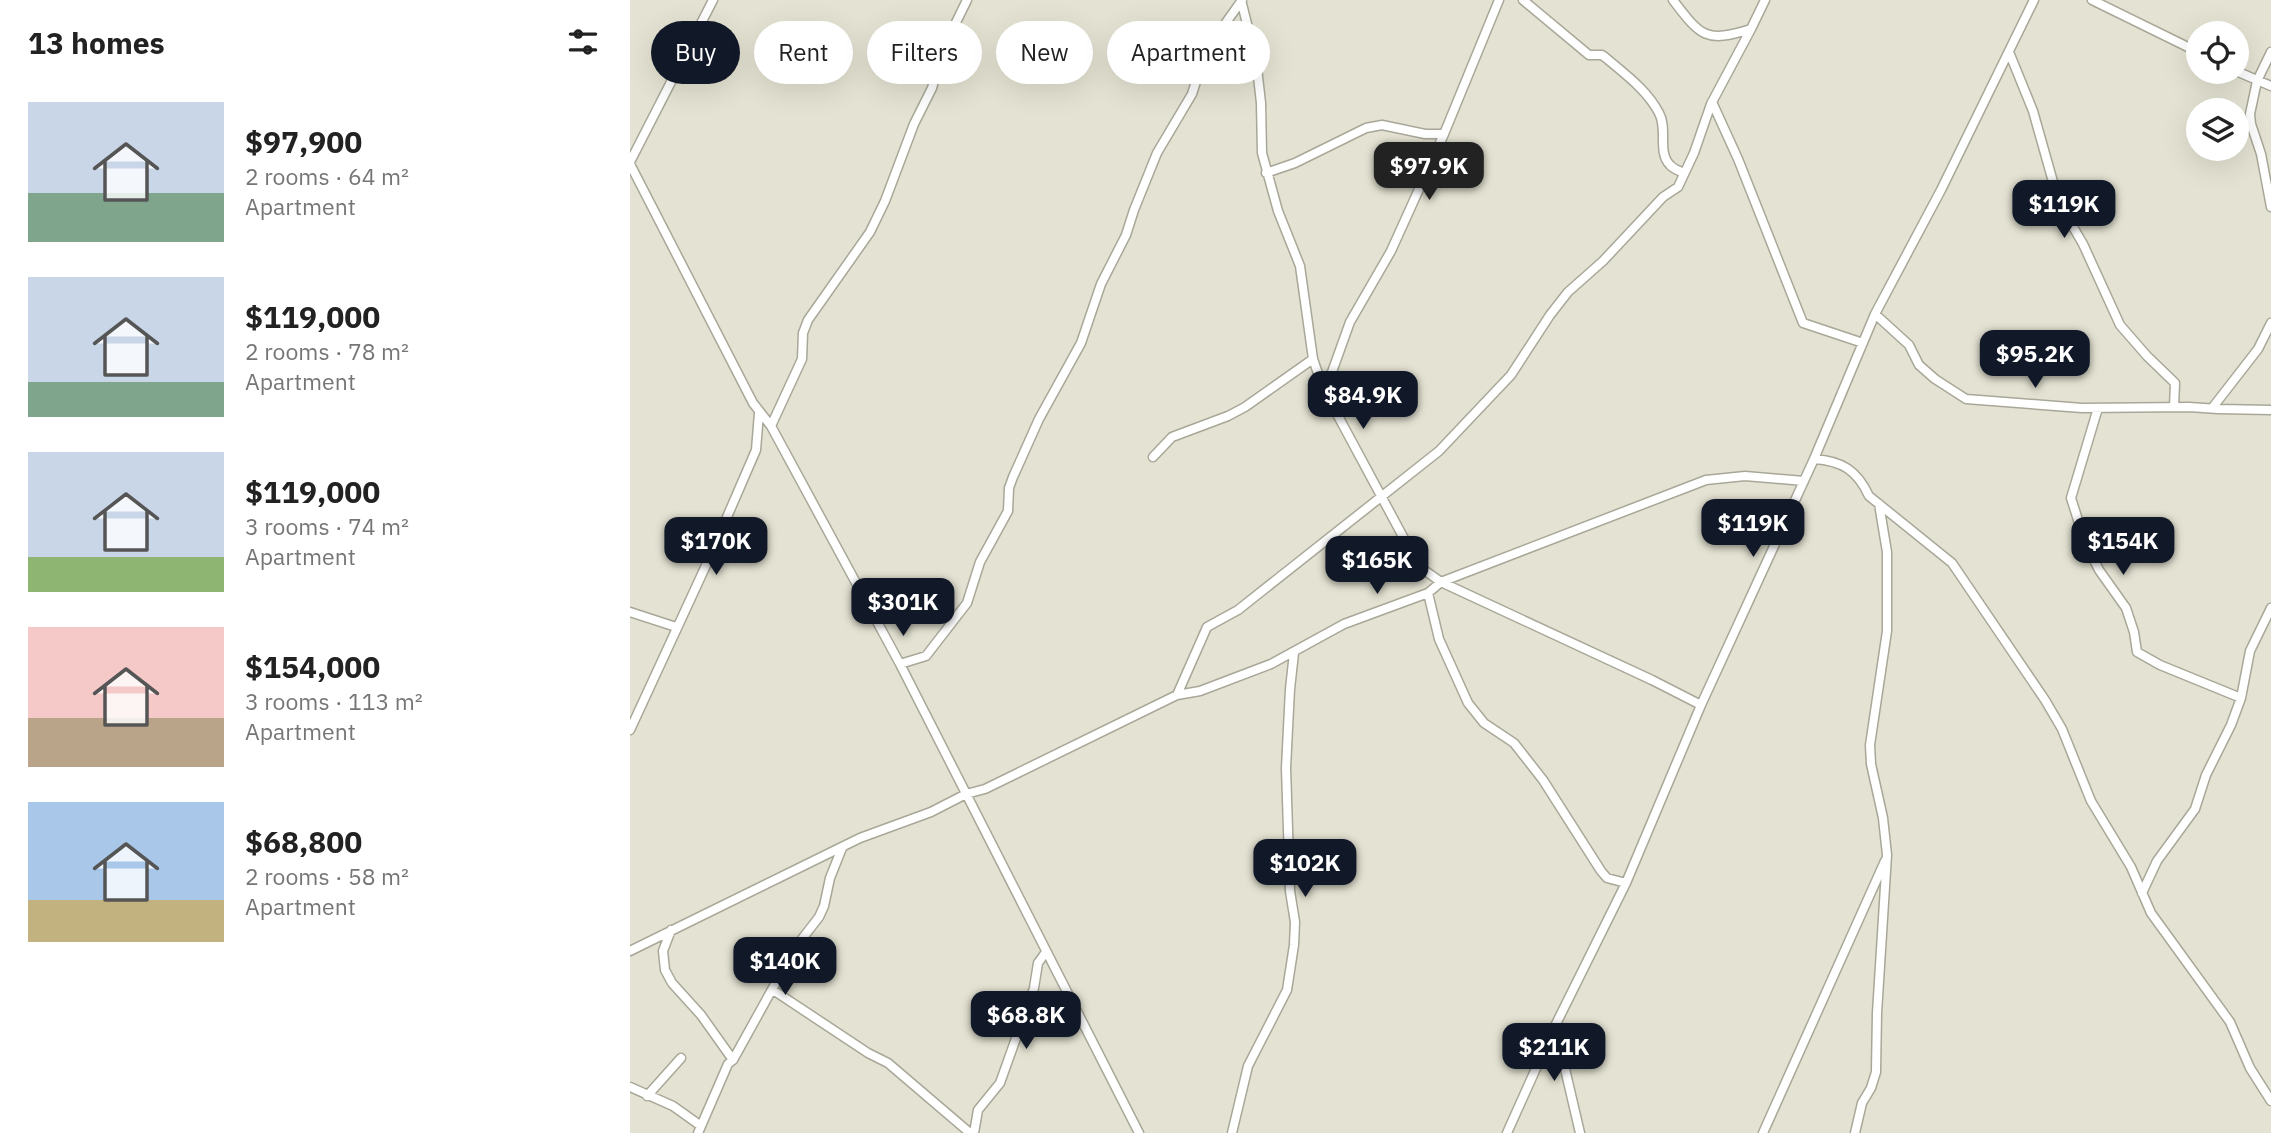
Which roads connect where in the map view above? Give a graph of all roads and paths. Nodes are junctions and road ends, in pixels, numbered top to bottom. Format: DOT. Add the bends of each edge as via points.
graph roads {
  1 [pos="713,0"];
  2 [pos="967,0"];
  3 [pos="1499,0"];
  4 [pos="1523,0"];
  5 [pos="1673,0"];
  6 [pos="1765,0"];
  7 [pos="2034,0"];
  8 [pos="2092,0"];
  9 [pos="1241,1"];
  10 [pos="1751,29"];
  11 [pos="2186,46"];
  12 [pos="2009,52"];
  13 [pos="2271,52"];
  14 [pos="2249,77"];
  15 [pos="2257,81"];
  16 [pos="2271,86"];
  17 [pos="1712,102"];
  18 [pos="1444,134"];
  19 [pos="630,163"];
  20 [pos="1266,173"];
  21 [pos="1684,173"];
  22 [pos="2271,207"];
  23 [pos="1875,314"];
  24 [pos="2271,323"];
  25 [pos="1863,343"];
  26 [pos="1313,359"];
  27 [pos="1323,388"];
  28 [pos="2174,407"];
  29 [pos="2098,408"];
  30 [pos="2218,409"];
  31 [pos="2271,410"];
  32 [pos="760,413"];
  33 [pos="771,426"];
  34 [pos="1153,457"];
  35 [pos="1814,458"];
  36 [pos="1804,481"];
  37 [pos="1380,496"];
  38 [pos="1879,504"];
  39 [pos="1441,582"];
  40 [pos="1428,593"];
  41 [pos="2271,608"];
  42 [pos="630,611"];
  43 [pos="676,627"];
  44 [pos="1294,653"];
  45 [pos="900,664"];
  46 [pos="1177,695"];
  47 [pos="2241,698"];
  48 [pos="1701,705"];
  49 [pos="630,730"];
  50 [pos="966,794"];
  51 [pos="842,848"];
  52 [pos="1887,855"];
  53 [pos="1626,883"];
  54 [pos="2142,893"];
  55 [pos="671,930"];
  56 [pos="630,951"];
  57 [pos="1046,952"];
  58 [pos="773,990"];
  59 [pos="1555,1026"];
  60 [pos="681,1058"];
  61 [pos="733,1060"];
  62 [pos="630,1087"];
  63 [pos="647,1096"];
  64 [pos="2271,1101"];
  65 [pos="699,1130"];
  66 [pos="972,1133"];
  67 [pos="1139,1133"];
  68 [pos="1232,1133"];
  69 [pos="1507,1133"];
  70 [pos="1580,1133"];
  71 [pos="1762,1133"];
  72 [pos="1855,1133"];
  1 -- 19 [label="street"];
  2 -- 33 [label="street" via="870,232 808,320 802,359"];
  3 -- 18 [label="street"];
  4 -- 21 [label="street" via="1589,55 1602,55 1649,95 1665,130 1663,151 1670,165"];
  5 -- 10 [label="street" via="1708,36"];
  6 -- 10 [label="street"];
  7 -- 12 [label="street"];
  8 -- 11 [label="street"];
  9 -- 20 [label="street" via="1256,59"];
  9 -- 45 [label="street" via="1220,31 1192,94 1157,153 1081,343 1013,477 1008,511 980,562 967,603 926,656"];
  10 -- 17 [label="street"];
  12 -- 23 [label="street"];
  12 -- 28 [label="street" via="2034,111 2059,203 2120,325 2175,383"];
  13 -- 15 [label="street"];
  14 -- 15 [label="street"];
  15 -- 16 [label="street"];
  15 -- 22 [label="street" via="2251,124"];
  17 -- 21 [label="street"];
  17 -- 25 [label="street" via="1803,323"];
  18 -- 20 [label="street" via="1382,125 1366,128"];
  18 -- 27 [label="street" via="1391,251 1350,322"];
  19 -- 32 [label="street"];
  20 -- 26 [label="street" via="1300,266"];
  21 -- 37 [label="street" via="1678,187 1568,292 1511,375 1439,451"];
  23 -- 25 [label="street"];
  23 -- 29 [label="street" via="1909,345 1919,365 1966,399"];
  24 -- 30 [label="street" via="2258,349 2213,404"];
  25 -- 35 [label="street"];
  26 -- 27 [label="street"];
  26 -- 34 [label="street" via="1228,416 1172,437"];
  27 -- 37 [label="street"];
  28 -- 29 [label="street"];
  28 -- 30 [label="street"];
  29 -- 47 [label="street" via="2071,498 2099,570 2126,608 2137,652"];
  30 -- 31 [label="street"];
  32 -- 33 [label="street"];
  32 -- 43 [label="street" via="756,450"];
  33 -- 45 [label="street"];
  35 -- 36 [label="street"];
  35 -- 38 [label="street" via="1833,460 1851,470"];
  36 -- 39 [label="street" via="1745,476 1706,480"];
  36 -- 48 [label="street"];
  37 -- 39 [label="street" via="1415,559"];
  37 -- 46 [label="street" via="1238,610 1208,627"];
  38 -- 52 [label="street" via="1887,552 1887,631 1870,745"];
  38 -- 54 [label="street" via="1952,564 2045,700 2091,801"];
  39 -- 40 [label="street"];
  39 -- 48 [label="street"];
  40 -- 44 [label="street" via="1344,624"];
  40 -- 53 [label="street" via="1446,657 1476,715 1514,743 1544,780 1607,878"];
  41 -- 47 [label="street" via="2250,651"];
  42 -- 43 [label="street"];
  43 -- 49 [label="street"];
  44 -- 46 [label="street" via="1200,691"];
  44 -- 68 [label="street" via="1286,768 1294,945 1287,990 1248,1066"];
  45 -- 50 [label="street"];
  46 -- 50 [label="street" via="985,789"];
  47 -- 54 [label="street" via="2195,809 2157,861"];
  48 -- 53 [label="street"];
  50 -- 51 [label="street"];
  50 -- 57 [label="street"];
  51 -- 55 [label="street"];
  51 -- 58 [label="street" via="819,917 795,948"];
  52 -- 71 [label="street"];
  52 -- 72 [label="street" via="1876,1073"];
  53 -- 59 [label="street"];
  54 -- 64 [label="street" via="2151,913 2230,1022"];
  55 -- 56 [label="street"];
  55 -- 61 [label="street" via="663,951 665,970"];
  57 -- 66 [label="street" via="1038,963 1034,988 1000,1083 978,1110"];
  57 -- 67 [label="street"];
  58 -- 61 [label="street"];
  58 -- 66 [label="street" via="888,1063"];
  59 -- 69 [label="street"];
  59 -- 70 [label="street"];
  60 -- 63 [label="street"];
  61 -- 65 [label="street"];
  62 -- 63 [label="street"];
  63 -- 65 [label="street" via="673,1106"];
}
